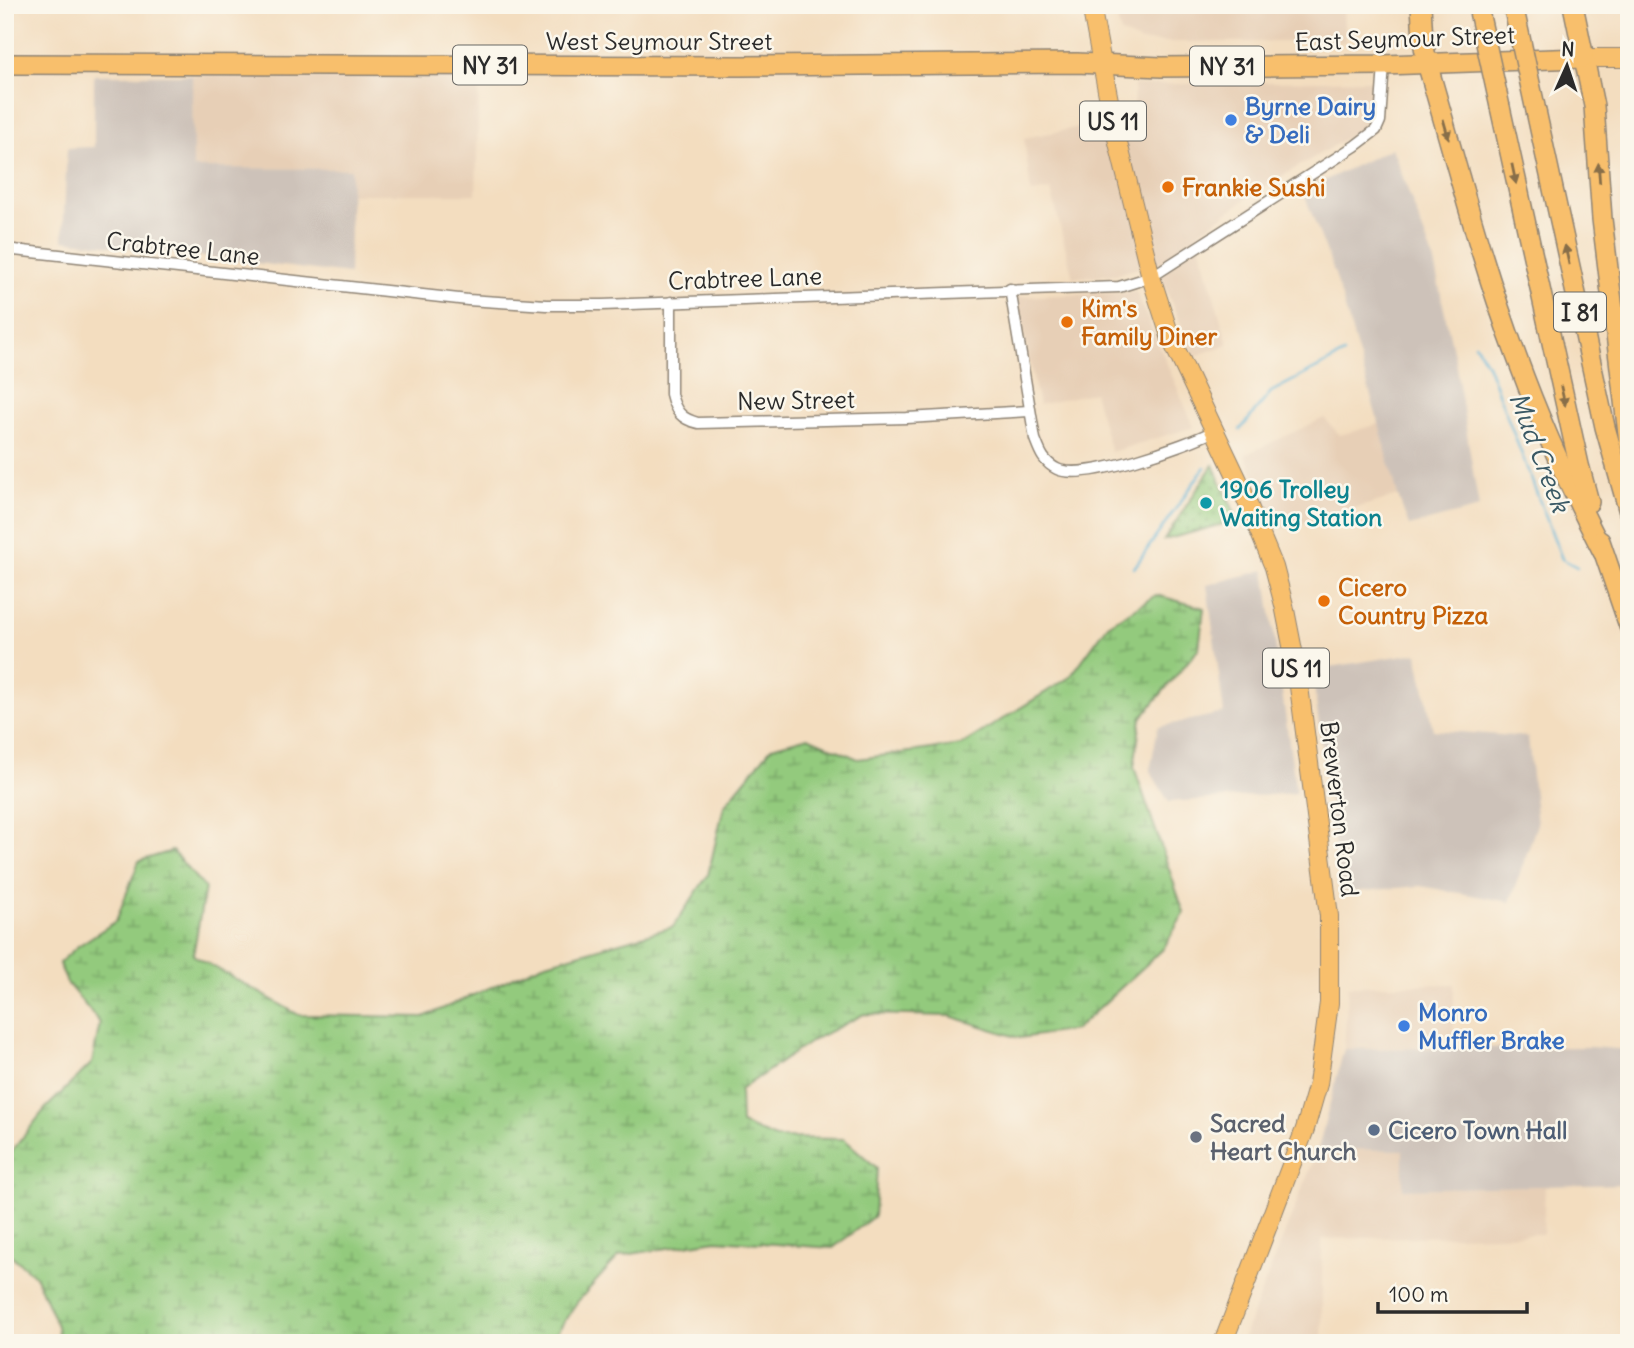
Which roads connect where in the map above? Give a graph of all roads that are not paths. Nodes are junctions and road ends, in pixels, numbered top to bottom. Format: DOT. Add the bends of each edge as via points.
graph roads {
  1 [pos="1091,5"];
  2 [pos="1421,5"];
  3 [pos="1513,5"];
  4 [pos="1573,5"];
  5 [pos="1478,6"];
  6 [pos="1583,58"];
  7 [pos="1629,58"];
  8 [pos="1427,63"];
  9 [pos="5,64"];
  10 [pos="1102,64"];
  11 [pos="1384,65"];
  12 [pos="5,249"];
  13 [pos="1151,277"];
  14 [pos="1010,289"];
  15 [pos="671,302"];
  16 [pos="1029,411"];
  17 [pos="1214,431"];
  18 [pos="1629,442"];
  19 [pos="1629,512"];
  20 [pos="1603,552"];
  21 [pos="1629,626"];
  22 [pos="1223,1343"];
  1 -- 10 [label="main road, Brewerton Road / US 11"];
  2 -- 8 [label="highway"];
  19 -- 3 [label="highway, I 81, one-way, bridge" via="1605,426"];
  4 -- 6 [label="highway"];
  5 -- 20 [label="highway, I 81, one-way, bridge" via="1578,465"];
  6 -- 7 [label="main road, NY 31"];
  6 -- 8 [label="highway, East Seymour Street / NY 31"];
  18 -- 6 [label="highway, one-way" via="1602,219 1594,106"];
  8 -- 11 [label="highway, East Seymour Street / NY 31"];
  8 -- 20 [label="highway, one-way" via="1517,359"];
  9 -- 10 [label="highway, West Seymour Street / NY 31"];
  10 -- 11 [label="highway, East Seymour Street / NY 31"];
  10 -- 13 [label="main road, Brewerton Road / US 11"];
  11 -- 13 [label="street, Crabtree Lane" via="1383,107 1376,130"];
  12 -- 15 [label="street, Crabtree Lane" via="468,300 546,305"];
  13 -- 14 [label="street, Crabtree Lane" via="1119,287"];
  13 -- 17 [label="main road, Brewerton Road / US 11" via="1171,339"];
  14 -- 15 [label="street, Crabtree Lane"];
  14 -- 16 [label="street"];
  15 -- 16 [label="street, New Street" via="671,394 674,407 689,421"];
  16 -- 17 [label="street" via="1041,456 1066,472 1174,448"];
  17 -- 22 [label="main road, Brewerton Road / US 11" via="1274,567 1284,605 1297,671 1330,947 1329,1003 1318,1084"];
  20 -- 21 [label="highway, I 81"];
}
